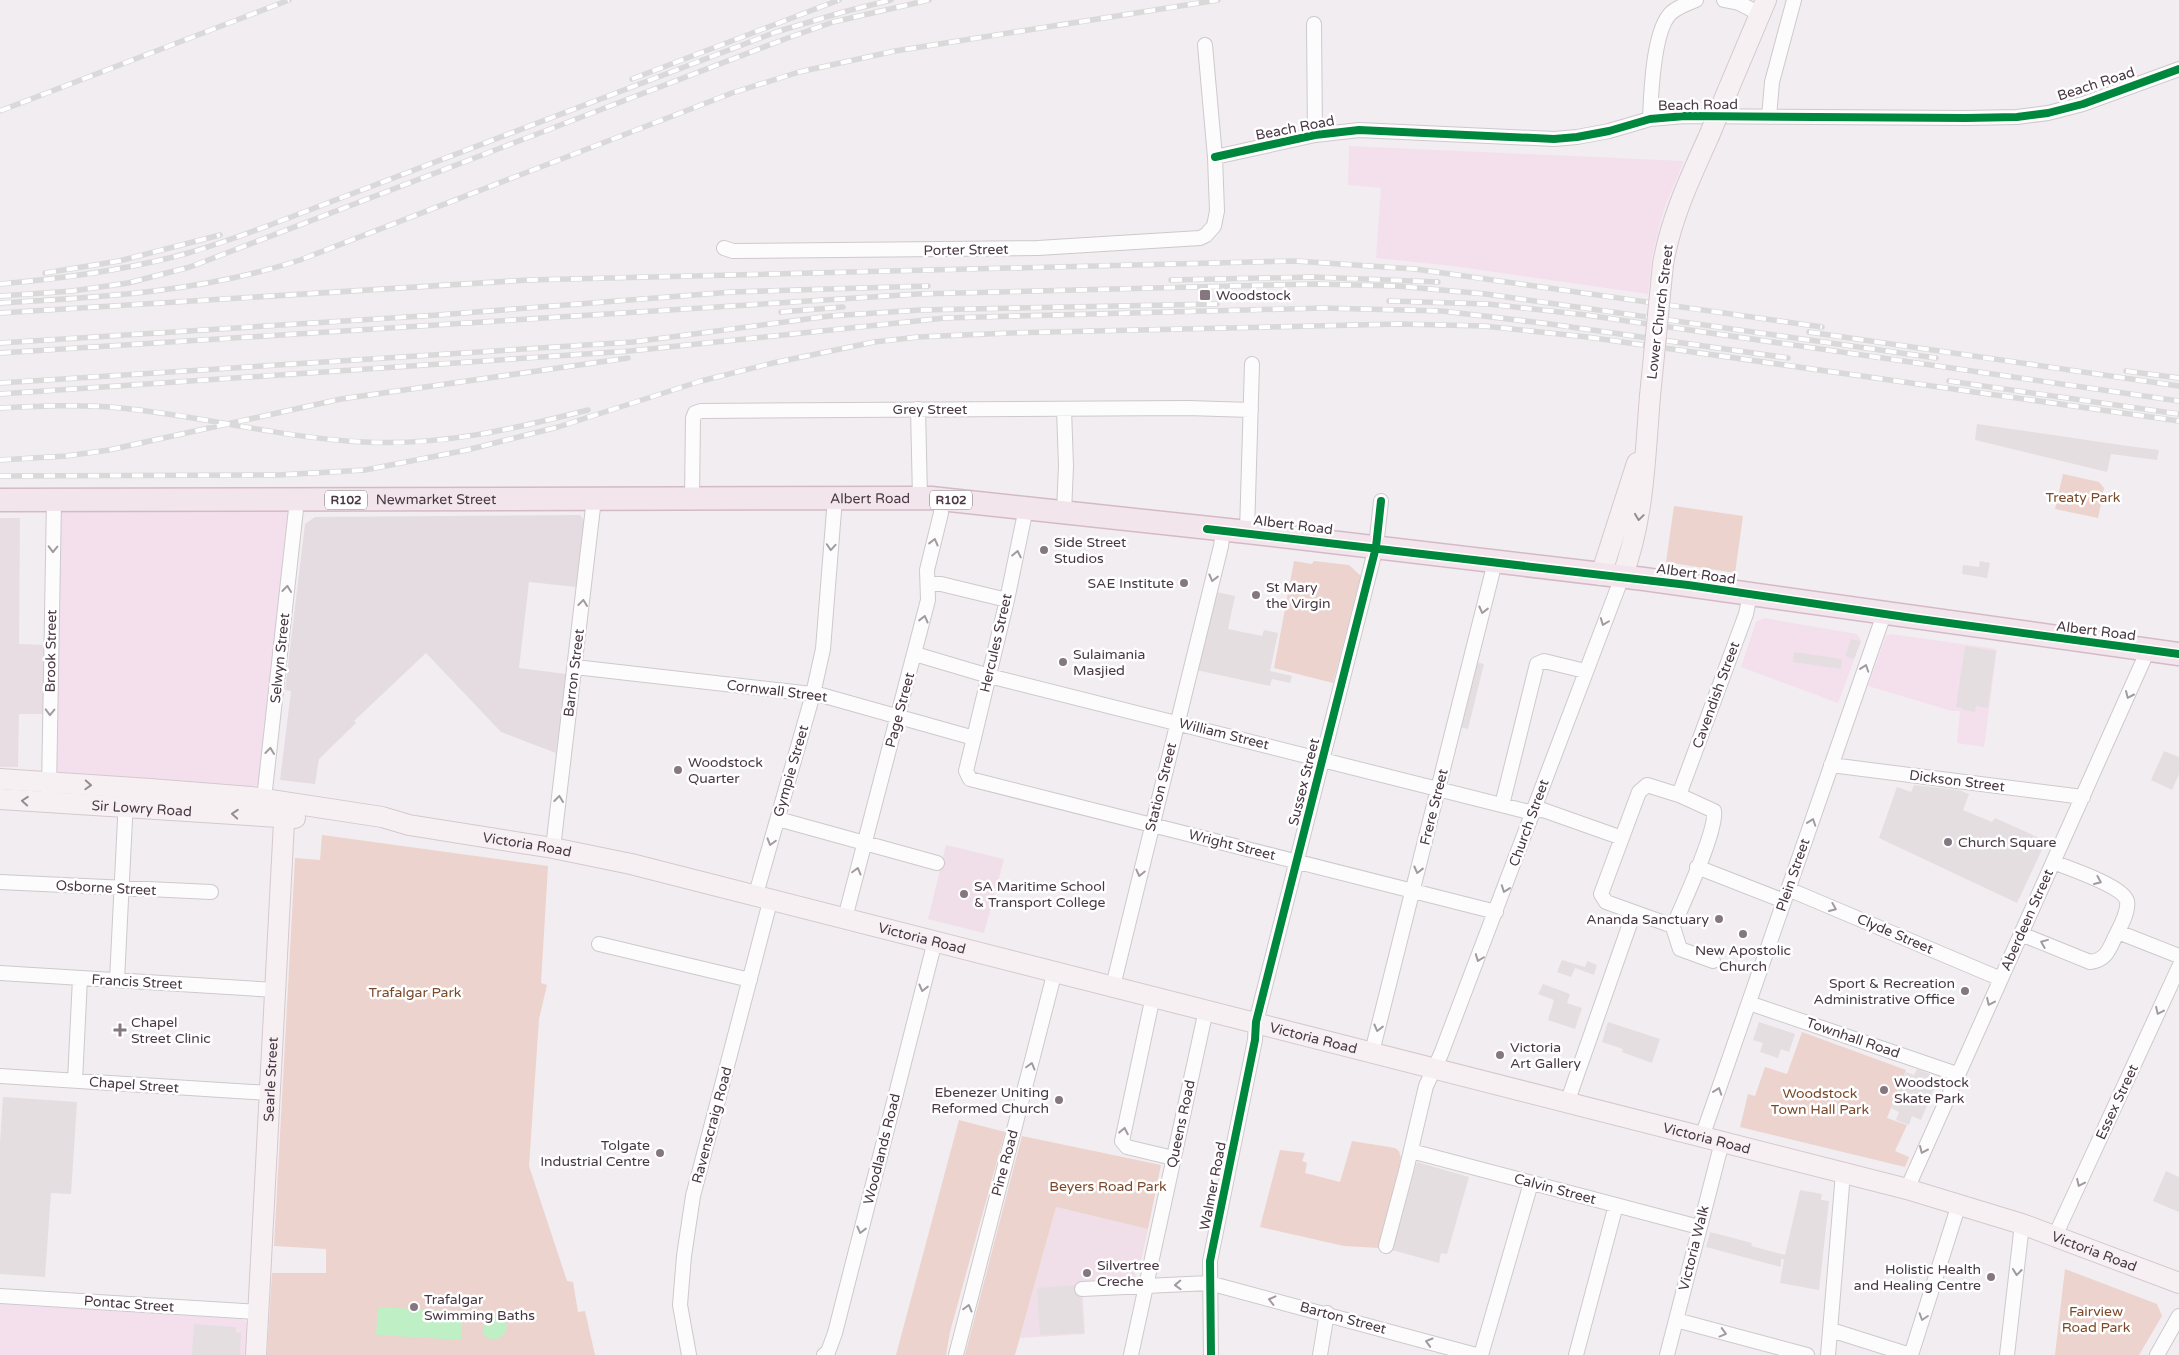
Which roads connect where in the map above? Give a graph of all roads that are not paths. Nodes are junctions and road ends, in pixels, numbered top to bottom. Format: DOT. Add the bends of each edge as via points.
graph roads {
  1 [pos="1696,0"];
  2 [pos="1724,0"];
  3 [pos="1794,0"];
  4 [pos="1763,7"];
  5 [pos="1314,24"];
  6 [pos="1205,45"];
  7 [pos="2179,69"];
  8 [pos="1769,117"];
  9 [pos="1650,119"];
  10 [pos="1315,135"];
  11 [pos="1215,157"];
  12 [pos="724,248"];
  13 [pos="1252,364"];
  14 [pos="918,409"];
  15 [pos="1064,409"];
  16 [pos="1251,410"];
  17 [pos="692,498"];
  18 [pos="835,498"];
  19 [pos="594,499"];
  20 [pos="930,499"];
  21 [pos="0,500"];
  22 [pos="54,500"];
  23 [pos="297,500"];
  24 [pos="1381,501"];
  25 [pos="1026,508"];
  26 [pos="1064,512"];
  27 [pos="1223,530"];
  28 [pos="1247,532"];
  29 [pos="1376,548"];
  30 [pos="1495,562"];
  31 [pos="1612,576"];
  32 [pos="929,584"];
  33 [pos="1750,594"];
  34 [pos="1007,600"];
  35 [pos="1884,614"];
  36 [pos="2148,650"];
  37 [pos="915,654"];
  38 [pos="2179,654"];
  39 [pos="575,667"];
  40 [pos="1585,671"];
  41 [pos="989,676"];
  42 [pos="813,694"];
  43 [pos="898,717"];
  44 [pos="1177,722"];
  45 [pos="974,738"];
  46 [pos="1322,759"];
  47 [pos="1831,766"];
  48 [pos="968,778"];
  49 [pos="0,780"];
  50 [pos="1438,789"];
  51 [pos="49,792"];
  52 [pos="1679,794"];
  53 [pos="126,797"];
  54 [pos="2084,797"];
  55 [pos="0,799"];
  56 [pos="1502,805"];
  57 [pos="263,807"];
  58 [pos="284,810"];
  59 [pos="1534,810"];
  60 [pos="778,819"];
  61 [pos="1151,825"];
  62 [pos="1622,838"];
  63 [pos="864,844"];
  64 [pos="554,848"];
  65 [pos="1296,862"];
  66 [pos="2053,862"];
  67 [pos="937,863"];
  68 [pos="1697,867"];
  69 [pos="0,882"];
  70 [pos="122,889"];
  71 [pos="212,892"];
  72 [pos="1412,892"];
  73 [pos="1786,895"];
  74 [pos="764,896"];
  75 [pos="1496,912"];
  76 [pos="1634,912"];
  77 [pos="845,918"];
  78 [pos="1672,924"];
  79 [pos="2118,932"];
  80 [pos="2021,934"];
  81 [pos="935,940"];
  82 [pos="599,944"];
  83 [pos="2179,956"];
  84 [pos="1713,961"];
  85 [pos="2179,967"];
  86 [pos="1055,971"];
  87 [pos="0,973"];
  88 [pos="80,978"];
  89 [pos="2001,978"];
  90 [pos="117,980"];
  91 [pos="750,980"];
  92 [pos="1113,986"];
  93 [pos="274,990"];
  94 [pos="1152,996"];
  95 [pos="1749,1002"];
  96 [pos="1206,1010"];
  97 [pos="1256,1022"];
  98 [pos="1372,1052"];
  99 [pos="1436,1069"];
  100 [pos="1957,1074"];
  101 [pos="0,1076"];
  102 [pos="75,1081"];
  103 [pos="269,1093"];
  104 [pos="1567,1102"];
  105 [pos="1702,1137"];
  106 [pos="1722,1142"];
  107 [pos="1411,1152"];
  108 [pos="1174,1158"];
  109 [pos="1844,1173"];
  110 [pos="1531,1183"];
  111 [pos="1907,1189"];
  112 [pos="1959,1204"];
  113 [pos="1616,1205"];
  114 [pos="2022,1224"];
  115 [pos="1699,1227"];
  116 [pos="2056,1236"];
  117 [pos="1386,1246"];
  118 [pos="1209,1283"];
  119 [pos="2179,1283"];
  120 [pos="1146,1286"];
  121 [pos="1082,1289"];
  122 [pos="0,1296"];
  123 [pos="258,1312"];
  124 [pos="1327,1314"];
  125 [pos="2179,1316"];
  126 [pos="1676,1320"];
  127 [pos="1831,1330"];
  128 [pos="256,1355"];
  129 [pos="689,1355"];
  130 [pos="824,1355"];
  131 [pos="956,1355"];
  132 [pos="1131,1355"];
  133 [pos="1211,1355"];
  134 [pos="1320,1355"];
  135 [pos="1476,1355"];
  136 [pos="1482,1355"];
  137 [pos="1576,1355"];
  138 [pos="1667,1355"];
  139 [pos="1807,1355"];
  140 [pos="1828,1355"];
  141 [pos="1911,1355"];
  142 [pos="2007,1355"];
  143 [pos="2157,1355"];
  1 -- 9 [label="street, Beach Road" via="1671,13 1661,28"];
  2 -- 4 [label="street"];
  3 -- 8 [label="street" via="1772,82"];
  4 -- 31 [label="main road, Lower Church Street, bridge" via="1676,210 1668,237 1647,433"];
  5 -- 10 [label="street"];
  6 -- 11 [label="street"];
  7 -- 8 [label="street, Beach Road" via="2084,104 2017,117"];
  8 -- 9 [label="street, Beach Road"];
  9 -- 10 [label="street, Beach Road" via="1609,131 1554,139 1359,130"];
  10 -- 11 [label="street, Beach Road"];
  11 -- 12 [label="street, Porter Street" via="1217,211 1214,226 1206,235 1188,240 1022,249 825,252 733,251"];
  13 -- 16 [label="street"];
  14 -- 15 [label="street, Grey Street"];
  14 -- 17 [label="street, Grey Street" via="694,413"];
  14 -- 20 [label="street, Page Street"];
  15 -- 16 [label="street, Grey Street"];
  15 -- 26 [label="street"];
  16 -- 28 [label="street"];
  17 -- 18 [label="main road, Albert Road / R102"];
  17 -- 19 [label="main road, Newmarket Street / R102"];
  18 -- 20 [label="main road, Albert Road / R102"];
  18 -- 42 [label="street, Gympie Street, one-way" via="826,625"];
  19 -- 23 [label="main road, Newmarket Street / R102"];
  39 -- 19 [label="street, Barron Street, one-way"];
  20 -- 25 [label="main road, Albert Road / R102"];
  32 -- 20 [label="street, Page Street, one-way" via="927,570 941,514"];
  21 -- 22 [label="main road, Newmarket Street / R102"];
  22 -- 23 [label="main road, Newmarket Street / R102"];
  22 -- 51 [label="street, Brook Street, one-way"];
  57 -- 23 [label="street, Selwyn Street, one-way"];
  24 -- 29 [label="street, Sussex Street"];
  25 -- 26 [label="main road, Albert Road / R102"];
  34 -- 25 [label="street, Hercules Street, one-way"];
  26 -- 27 [label="main road, Albert Road / R102"];
  27 -- 28 [label="main road, Albert Road / R102"];
  27 -- 44 [label="street, Station Street, one-way"];
  28 -- 29 [label="main road, Albert Road / R102"];
  29 -- 30 [label="main road, Albert Road / R102"];
  29 -- 46 [label="street, Sussex Street"];
  30 -- 31 [label="main road, Albert Road / R102"];
  30 -- 50 [label="street, Frere Street, one-way"];
  31 -- 33 [label="main road, Albert Road / R102"];
  31 -- 40 [label="street, Church Street, one-way"];
  32 -- 34 [label="street"];
  37 -- 32 [label="street, Page Street, one-way"];
  33 -- 35 [label="main road, Albert Road / R102"];
  33 -- 52 [label="street, Cavendish Street" via="1746,614"];
  34 -- 41 [label="street, Hercules Street"];
  35 -- 36 [label="main road, Albert Road / R102"];
  47 -- 35 [label="street, Plein Street, one-way"];
  36 -- 38 [label="main road, Albert Road / R102"];
  36 -- 54 [label="street, Aberdeen Street, one-way"];
  37 -- 41 [label="street, William Street"];
  37 -- 43 [label="street, Page Street"];
  39 -- 42 [label="street, Cornwall Street"];
  64 -- 39 [label="street, Barron Street, one-way"];
  40 -- 56 [label="street" via="1544,661 1537,664"];
  40 -- 59 [label="street, Church Street"];
  41 -- 44 [label="street, William Street"];
  41 -- 45 [label="street, Hercules Street"];
  42 -- 43 [label="street, Cornwall Street"];
  42 -- 60 [label="street, Gympie Street"];
  43 -- 45 [label="street, Cornwall Street"];
  43 -- 63 [label="street, Page Street"];
  44 -- 46 [label="street, William Street"];
  44 -- 61 [label="street, Station Street"];
  45 -- 48 [label="street, Hercules Street" via="966,771"];
  46 -- 50 [label="street, William Street"];
  46 -- 65 [label="street, Sussex Street"];
  47 -- 54 [label="street, Dickson Street"];
  73 -- 47 [label="street, Plein Street, one-way"];
  48 -- 61 [label="street, Wright Street"];
  49 -- 51 [label="main road, Sir Lowry Road"];
  50 -- 56 [label="street, William Street"];
  50 -- 72 [label="street, Frere Street, one-way"];
  51 -- 53 [label="main road, Sir Lowry Road"];
  51 -- 55 [label="main road, Sir Lowry Road, one-way"];
  52 -- 62 [label="street" via="1651,785 1643,788"];
  52 -- 68 [label="street" via="1714,811 1715,820"];
  53 -- 57 [label="main road, Sir Lowry Road"];
  53 -- 70 [label="street"];
  54 -- 66 [label="street, Aberdeen Street"];
  56 -- 59 [label="street, William Street"];
  57 -- 58 [label="main road, Victoria Road"];
  58 -- 64 [label="main road, Victoria Road" via="381,828 409,825"];
  58 -- 93 [label="main road, Searle Street"];
  59 -- 62 [label="street, William Street" via="1543,810"];
  59 -- 75 [label="street, Church Street, one-way"];
  60 -- 63 [label="street"];
  60 -- 74 [label="street, Gympie Street, one-way"];
  61 -- 65 [label="street, Wright Street"];
  61 -- 92 [label="street, Station Street, one-way"];
  62 -- 76 [label="street" via="1600,894 1606,902"];
  63 -- 67 [label="street"];
  77 -- 63 [label="street, Page Street, one-way"];
  64 -- 74 [label="main road, Victoria Road"];
  65 -- 72 [label="street, Wright Street"];
  65 -- 97 [label="street, Sussex Street"];
  66 -- 79 [label="street, one-way" via="2110,886 2123,895 2127,901 2126,914"];
  66 -- 80 [label="street, Aberdeen Street"];
  68 -- 73 [label="street, Clyde Street"];
  68 -- 78 [label="street"];
  69 -- 70 [label="street, Osborne Street"];
  70 -- 71 [label="street, Osborne Street"];
  70 -- 90 [label="street"];
  72 -- 75 [label="street, Wright Street"];
  72 -- 98 [label="street, Frere Street, one-way"];
  73 -- 89 [label="street, Clyde Street, one-way"];
  73 -- 95 [label="street, Plein Street"];
  74 -- 77 [label="main road, Victoria Road"];
  74 -- 91 [label="street, Ravenscraig Road"];
  75 -- 99 [label="street, Church Street, one-way"];
  76 -- 78 [label="street"];
  76 -- 104 [label="street"];
  77 -- 81 [label="main road, Victoria Road"];
  78 -- 84 [label="street" via="1680,949"];
  79 -- 80 [label="street, one-way" via="2107,954 2090,962"];
  79 -- 83 [label="street"];
  80 -- 89 [label="street, Aberdeen Street"];
  81 -- 86 [label="main road, Victoria Road"];
  81 -- 130 [label="street, Woodlands Road, one-way" via="835,1332"];
  82 -- 91 [label="street"];
  85 -- 116 [label="street, Essex Street, one-way"];
  86 -- 92 [label="main road, Victoria Road"];
  131 -- 86 [label="street, Pine Road, one-way"];
  87 -- 88 [label="street, Francis Street"];
  88 -- 90 [label="street, Francis Street"];
  88 -- 102 [label="street"];
  89 -- 100 [label="street, Aberdeen Street, one-way"];
  90 -- 93 [label="street, Francis Street"];
  91 -- 129 [label="street, Ravenscraig Road" via="693,1196 680,1305"];
  92 -- 94 [label="main road, Victoria Road"];
  93 -- 103 [label="main road, Searle Street"];
  94 -- 96 [label="main road, Victoria Road"];
  108 -- 94 [label="street, one-way" via="1127,1147 1122,1139"];
  95 -- 100 [label="street, Townhall Road"];
  105 -- 95 [label="street, Plein Street, one-way"];
  96 -- 97 [label="main road, Victoria Road"];
  96 -- 108 [label="street, Queens Road"];
  97 -- 98 [label="main road, Victoria Road"];
  97 -- 118 [label="street, Walmer Road" via="1210,1261"];
  98 -- 99 [label="main road, Victoria Road"];
  99 -- 104 [label="main road, Victoria Road"];
  99 -- 107 [label="street, Church Street" via="1426,1086"];
  100 -- 111 [label="street, Aberdeen Street, one-way"];
  101 -- 102 [label="street, Chapel Street"];
  102 -- 103 [label="street, Chapel Street"];
  103 -- 123 [label="main road, Searle Street"];
  104 -- 105 [label="main road, Victoria Road"];
  105 -- 106 [label="main road, Victoria Road"];
  106 -- 109 [label="main road, Victoria Road"];
  106 -- 115 [label="street, Victoria Walk"];
  107 -- 110 [label="street, Calvin Street"];
  107 -- 117 [label="street, Church Street"];
  108 -- 120 [label="street, Queens Road"];
  109 -- 111 [label="main road, Victoria Road"];
  109 -- 127 [label="street"];
  110 -- 113 [label="street, Calvin Street"];
  110 -- 136 [label="street"];
  111 -- 112 [label="main road, Victoria Road"];
  112 -- 114 [label="main road, Victoria Road"];
  112 -- 141 [label="street, one-way"];
  113 -- 115 [label="street, Calvin Street"];
  113 -- 137 [label="street"];
  114 -- 116 [label="main road, Victoria Road"];
  114 -- 142 [label="street, one-way"];
  115 -- 126 [label="street, Victoria Walk"];
  116 -- 119 [label="main road, Victoria Road"];
  118 -- 120 [label="street, Barton Street, one-way"];
  124 -- 118 [label="street, Barton Street, one-way"];
  118 -- 133 [label="street, Walmer Road"];
  120 -- 121 [label="street, Barton Street"];
  120 -- 132 [label="street, Queens Road"];
  122 -- 123 [label="street, Pontac Street"];
  123 -- 128 [label="main road, Searle Street"];
  124 -- 134 [label="street"];
  135 -- 124 [label="street, Barton Street, one-way"];
  125 -- 143 [label="street"];
  126 -- 138 [label="street, Victoria Walk"];
  126 -- 139 [label="street, one-way"];
  127 -- 140 [label="street"];
  127 -- 141 [label="street"];
}
